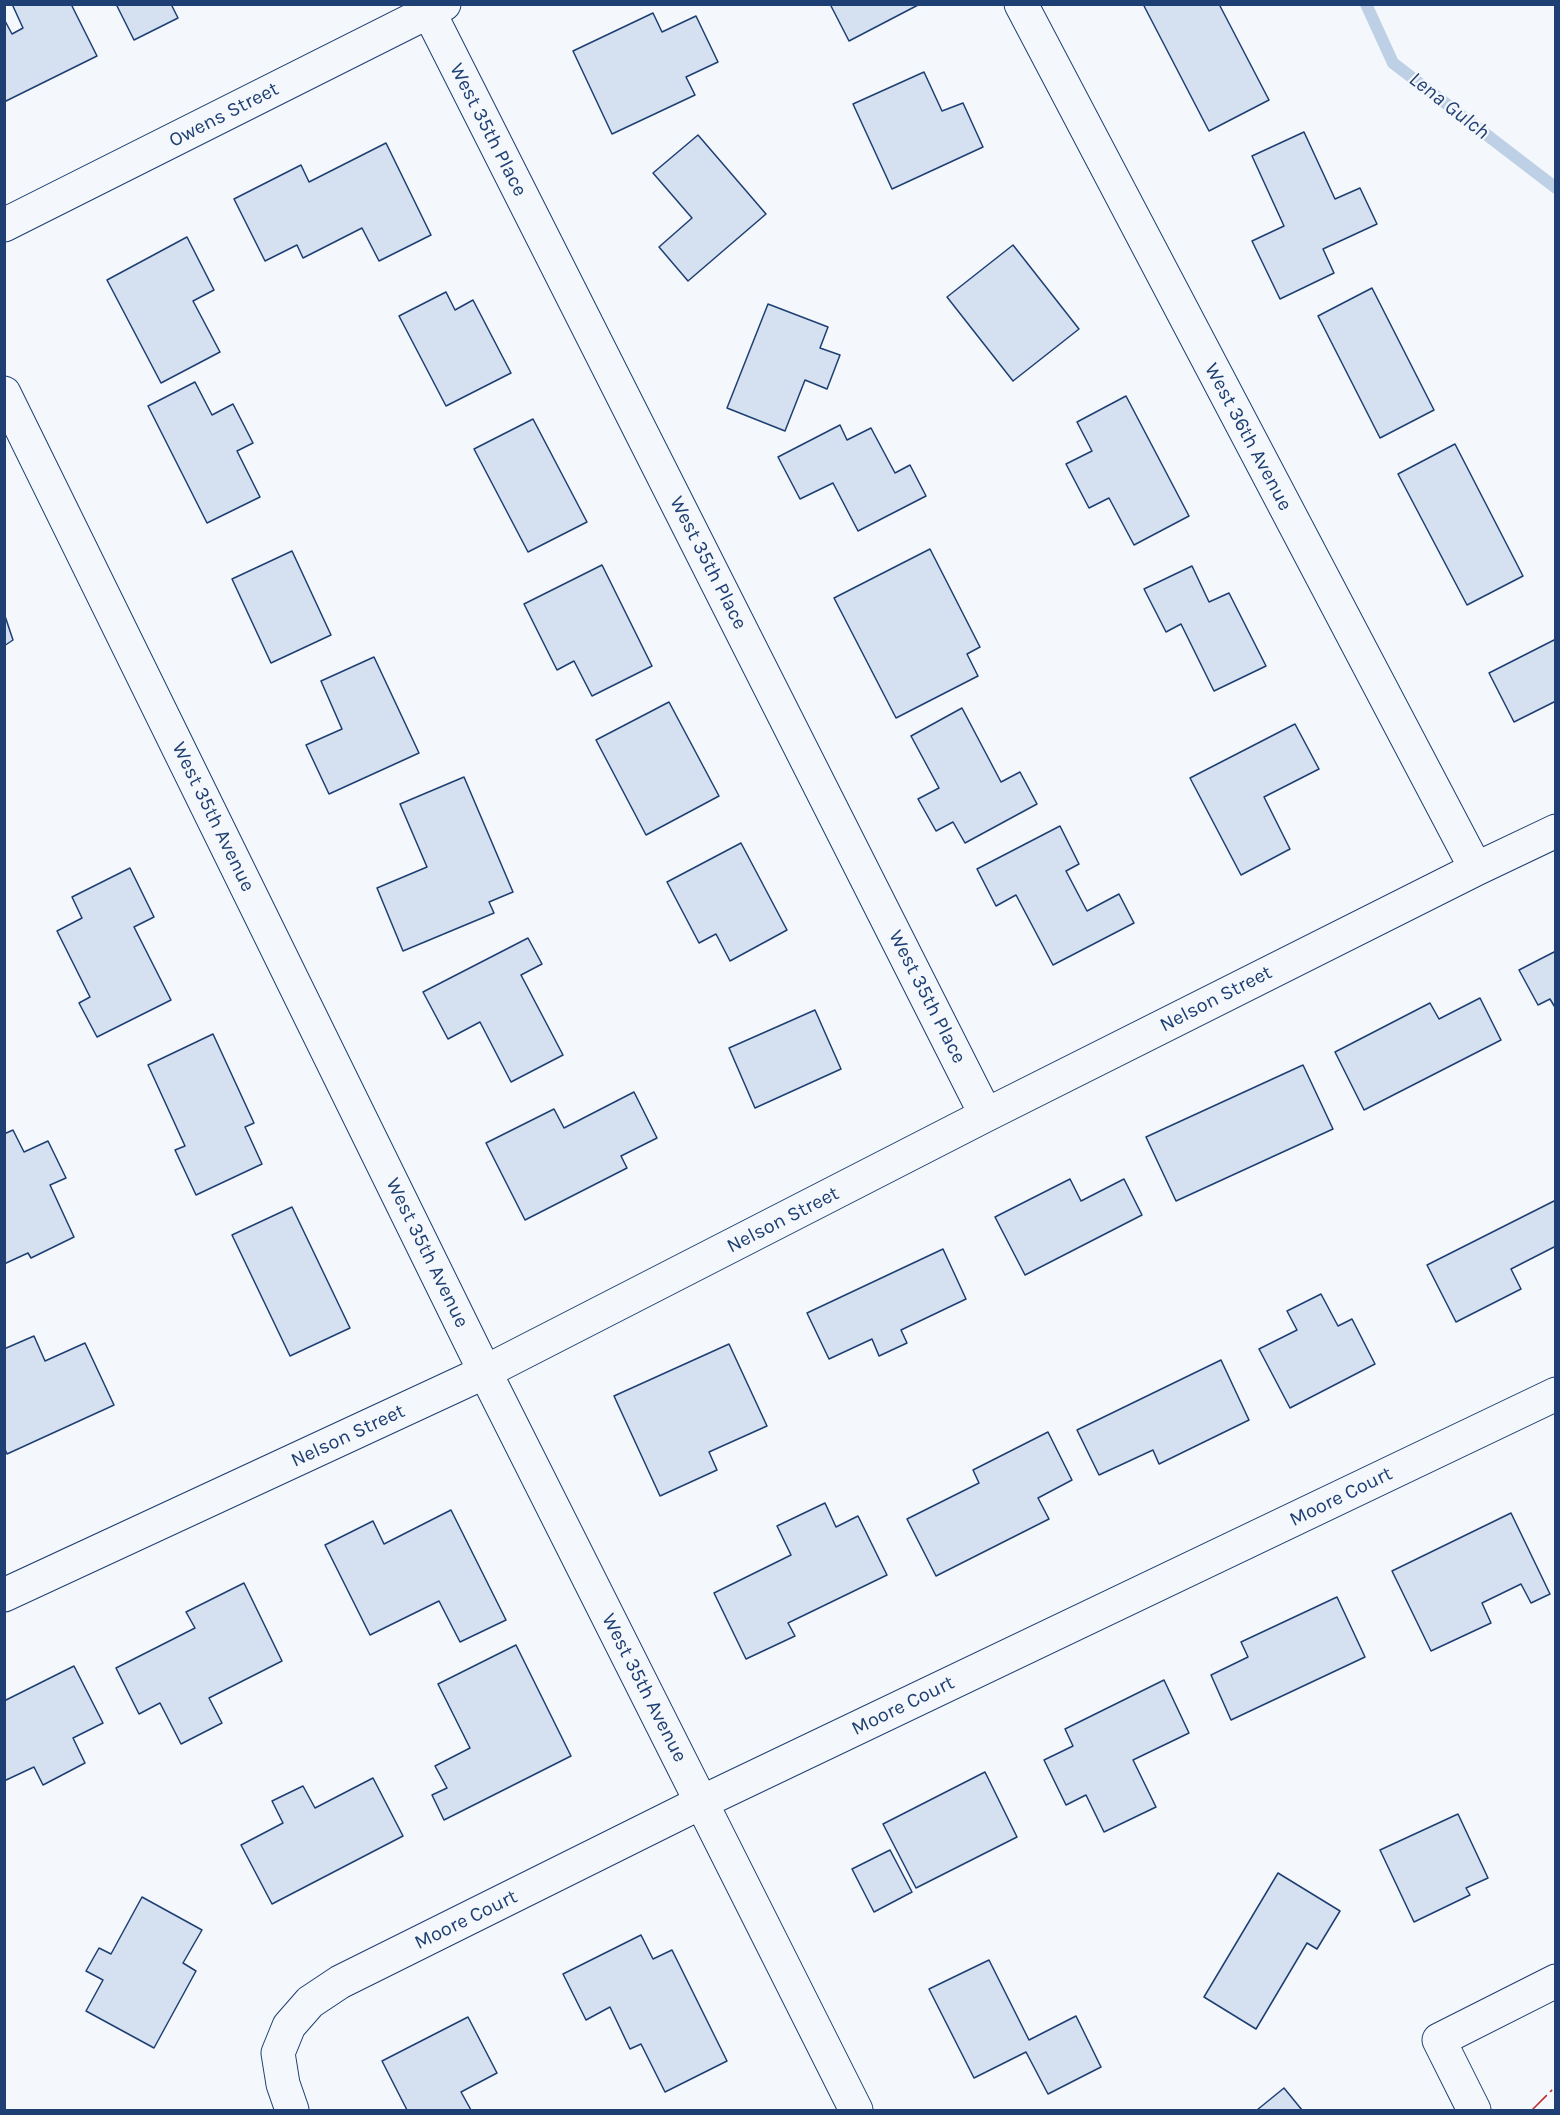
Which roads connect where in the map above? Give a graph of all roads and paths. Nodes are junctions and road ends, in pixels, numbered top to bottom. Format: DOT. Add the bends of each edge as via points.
graph roads {
  1 [pos="1021,4"];
  2 [pos="436,8"];
  3 [pos="4,225"];
  4 [pos="4,393"];
  5 [pos="1556,831"];
  6 [pos="1476,869"];
  7 [pos="986,1115"];
  8 [pos="485,1372"];
  9 [pos="1556,1394"];
  10 [pos="4,1595"];
  11 [pos="702,1802"];
  12 [pos="1556,1981"];
  13 [pos="292,2110"];
  14 [pos="856,2110"];
  15 [pos="1474,2110"];
  1 -- 6 [label="street, West 36th Avenue"];
  2 -- 3 [label="street, Owens Street"];
  2 -- 7 [label="street, West 35th Place"];
  4 -- 8 [label="street, West 35th Avenue"];
  5 -- 6 [label="street, Nelson Street"];
  6 -- 7 [label="street, Nelson Street"];
  7 -- 8 [label="street, Nelson Street"];
  8 -- 10 [label="street, Nelson Street"];
  8 -- 11 [label="street, West 35th Avenue"];
  9 -- 11 [label="street, Moore Court"];
  11 -- 13 [label="street, Moore Court" via="340,1983 310,2002 289,2026 278,2053"];
  11 -- 14 [label="street, West 35th Avenue"];
  12 -- 15 [label="street" via="1438,2040"];
}
